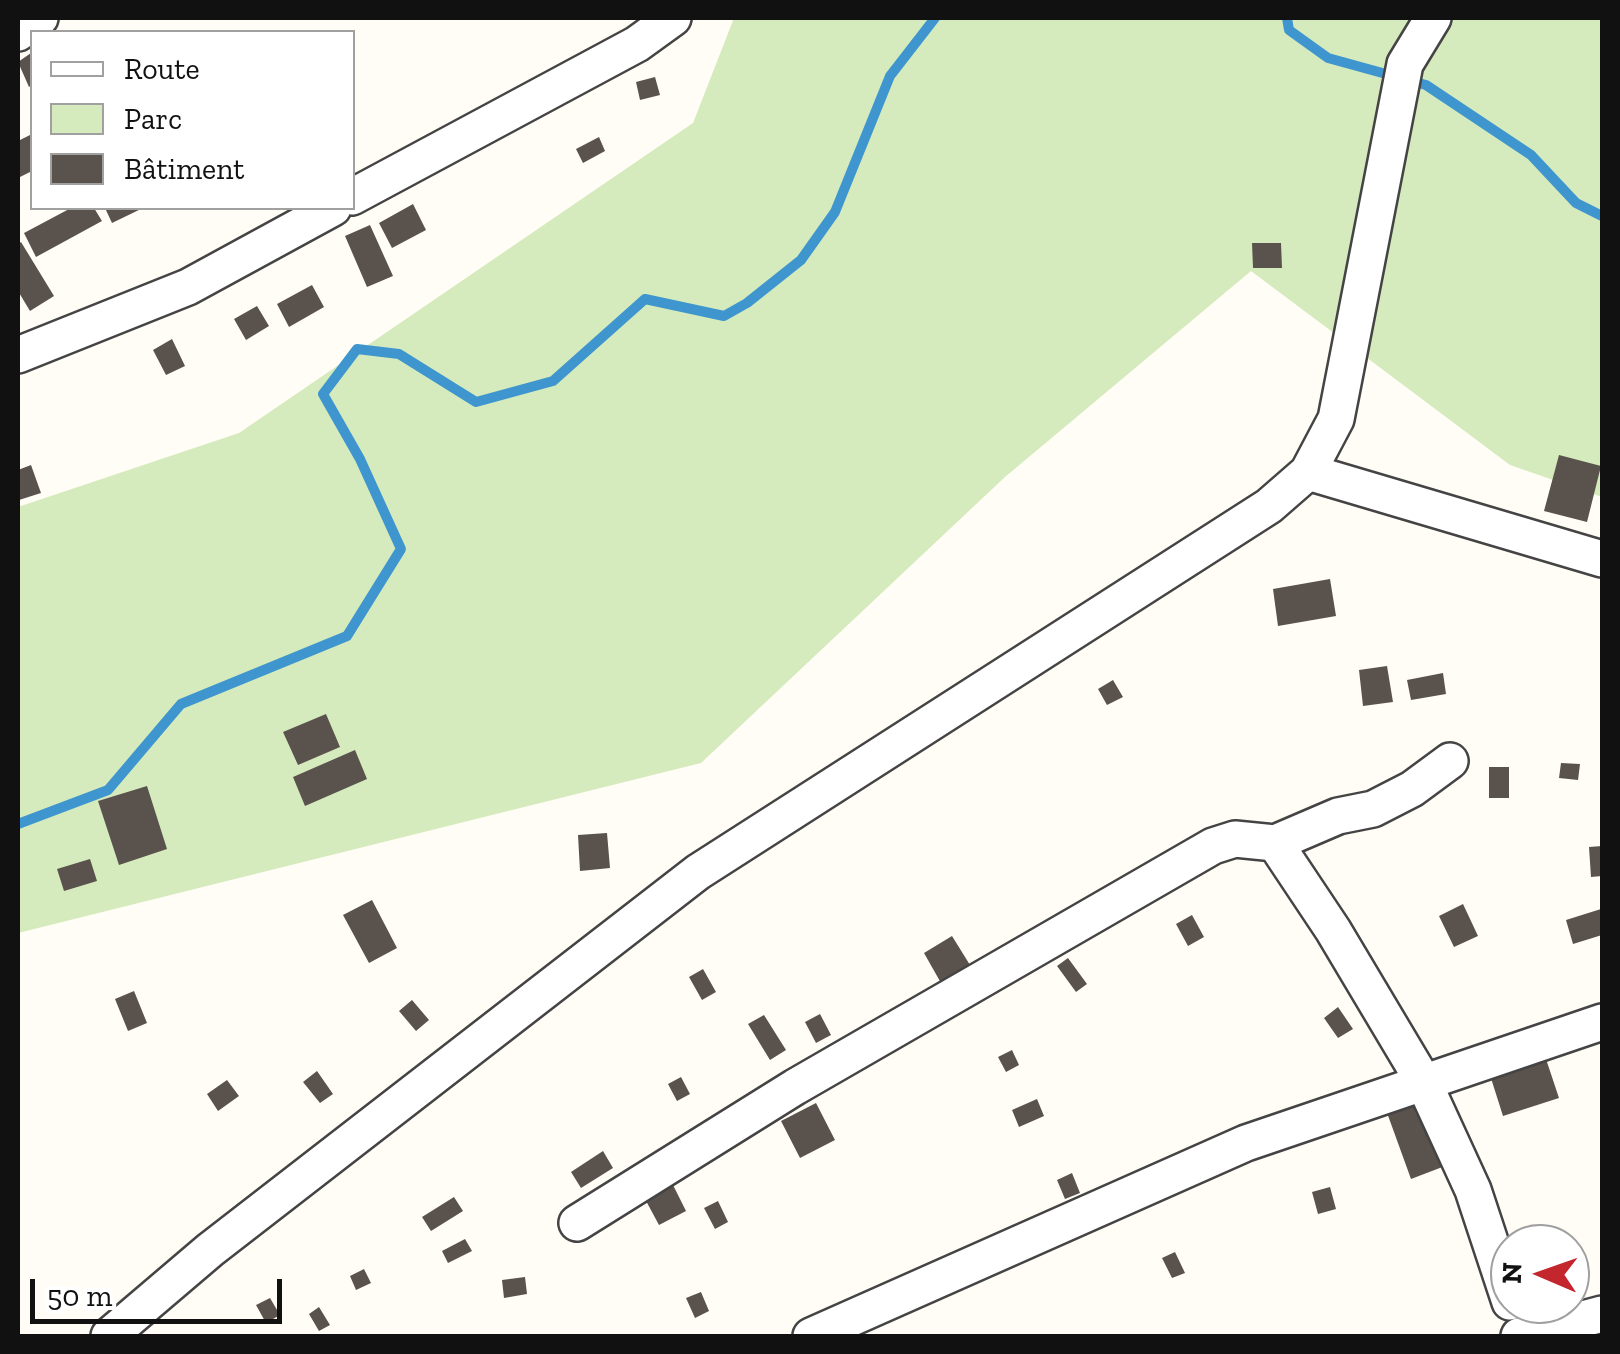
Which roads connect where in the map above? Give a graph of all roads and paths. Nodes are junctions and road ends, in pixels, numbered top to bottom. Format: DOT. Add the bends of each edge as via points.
graph roads {
  1 [pos="40,18"];
  2 [pos="672,18"];
  3 [pos="1432,18"];
  4 [pos="18,32"];
  5 [pos="355,195"];
  6 [pos="329,210"];
  7 [pos="18,355"];
  8 [pos="1308,472"];
  9 [pos="1602,559"];
  10 [pos="1450,761"];
  11 [pos="1275,843"];
  12 [pos="1602,1022"];
  13 [pos="1424,1081"];
  14 [pos="577,1223"];
  15 [pos="1490,1242"];
  16 [pos="1602,1314"];
  17 [pos="109,1336"];
  18 [pos="811,1336"];
  19 [pos="1520,1336"];
  1 -- 4 [label="street"];
  2 -- 5 [label="street" via="637,44"];
  3 -- 8 [label="street" via="1402,80 1336,418"];
  6 -- 7 [label="street" via="188,287"];
  8 -- 9 [label="street"];
  8 -- 17 [label="street" via="1270,506 698,872 210,1250"];
  10 -- 11 [label="street" via="1373,808"];
  11 -- 13 [label="street"];
  11 -- 14 [label="street" via="1236,838 1214,846 795,1087"];
  12 -- 13 [label="street"];
  13 -- 15 [label="street"];
  13 -- 18 [label="street" via="1246,1143"];
  16 -- 19 [label="street"];
}
